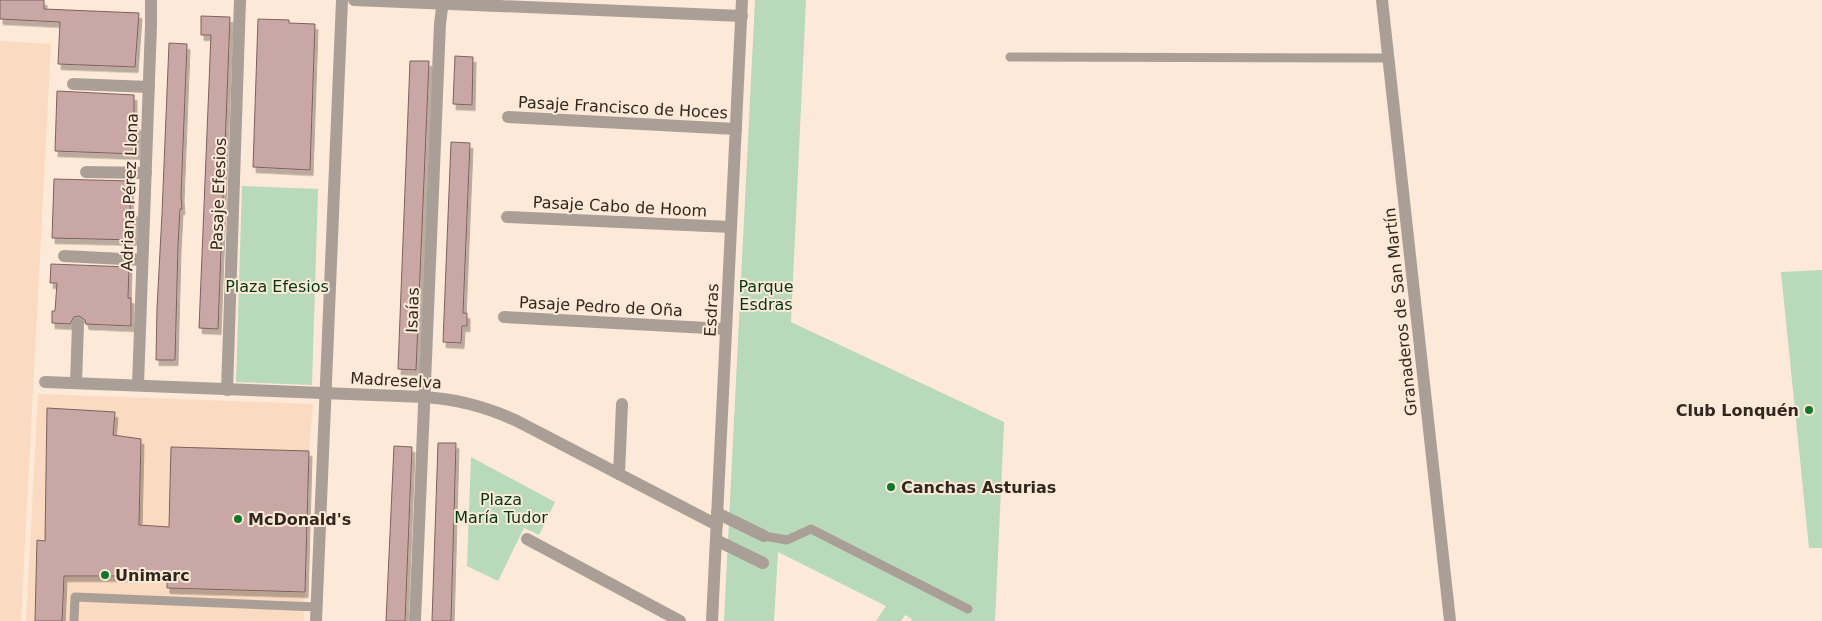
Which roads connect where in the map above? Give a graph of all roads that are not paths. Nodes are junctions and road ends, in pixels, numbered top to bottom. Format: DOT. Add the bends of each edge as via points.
graph roads {
  1 [pos="151,0"];
  2 [pos="240,0"];
  3 [pos="342,0"];
  4 [pos="354,0"];
  5 [pos="742,0"];
  6 [pos="1382,0"];
  7 [pos="443,2"];
  8 [pos="742,16"];
  9 [pos="1010,57"];
  10 [pos="1388,58"];
  11 [pos="73,84"];
  12 [pos="149,86"];
  13 [pos="508,117"];
  14 [pos="736,129"];
  15 [pos="86,172"];
  16 [pos="146,174"];
  17 [pos="507,217"];
  18 [pos="732,227"];
  19 [pos="64,256"];
  20 [pos="142,260"];
  21 [pos="504,317"];
  22 [pos="78,324"];
  23 [pos="726,329"];
  24 [pos="45,382"];
  25 [pos="76,383"];
  26 [pos="138,386"];
  27 [pos="227,390"];
  28 [pos="326,394"];
  29 [pos="424,397"];
  30 [pos="622,404"];
  31 [pos="619,474"];
  32 [pos="717,519"];
  33 [pos="764,536"];
  34 [pos="527,539"];
  35 [pos="716,540"];
  36 [pos="763,563"];
  37 [pos="317,607"];
  38 [pos="968,609"];
  39 [pos="74,621"];
  40 [pos="316,621"];
  41 [pos="415,621"];
  42 [pos="680,621"];
  43 [pos="712,621"];
  44 [pos="1450,621"];
  1 -- 12 [label="street, Adriana Pérez Llona"];
  2 -- 27 [label="street, Pasaje Efesios"];
  3 -- 28 [label="street"];
  4 -- 7 [label="street"];
  5 -- 8 [label="street, Esdras"];
  6 -- 10 [label="street, Granaderos de San Martín"];
  7 -- 8 [label="street"];
  7 -- 29 [label="street, Isaías"];
  8 -- 14 [label="street, Esdras"];
  9 -- 10 [label="lane"];
  10 -- 44 [label="street, Granaderos de San Martín"];
  11 -- 12 [label="street"];
  12 -- 16 [label="street, Adriana Pérez Llona"];
  13 -- 14 [label="street, Pasaje Francisco de Hoces"];
  14 -- 18 [label="street, Esdras"];
  15 -- 16 [label="street"];
  16 -- 20 [label="street, Adriana Pérez Llona"];
  17 -- 18 [label="street, Pasaje Cabo de Hoom"];
  18 -- 23 [label="street, Esdras"];
  19 -- 20 [label="street"];
  20 -- 26 [label="street, Adriana Pérez Llona"];
  21 -- 23 [label="street, Pasaje Pedro de Oña"];
  22 -- 25 [label="street"];
  23 -- 32 [label="street, Esdras"];
  24 -- 25 [label="street, Madreselva"];
  25 -- 26 [label="street, Madreselva"];
  26 -- 27 [label="street, Madreselva"];
  27 -- 28 [label="street, Madreselva"];
  28 -- 29 [label="street, Madreselva"];
  28 -- 37 [label="street"];
  29 -- 31 [label="street, Madreselva" via="467,402 504,414"];
  29 -- 41 [label="street, Isaías"];
  30 -- 31 [label="street"];
  31 -- 32 [label="street, Madreselva"];
  32 -- 33 [label="street, Madreselva"];
  32 -- 35 [label="street, Esdras"];
  33 -- 38 [label="lane" via="787,540 811,529"];
  34 -- 42 [label="street"];
  35 -- 36 [label="street"];
  35 -- 43 [label="street, Esdras"];
  37 -- 39 [label="lane" via="75,597"];
  37 -- 40 [label="street"];
}
